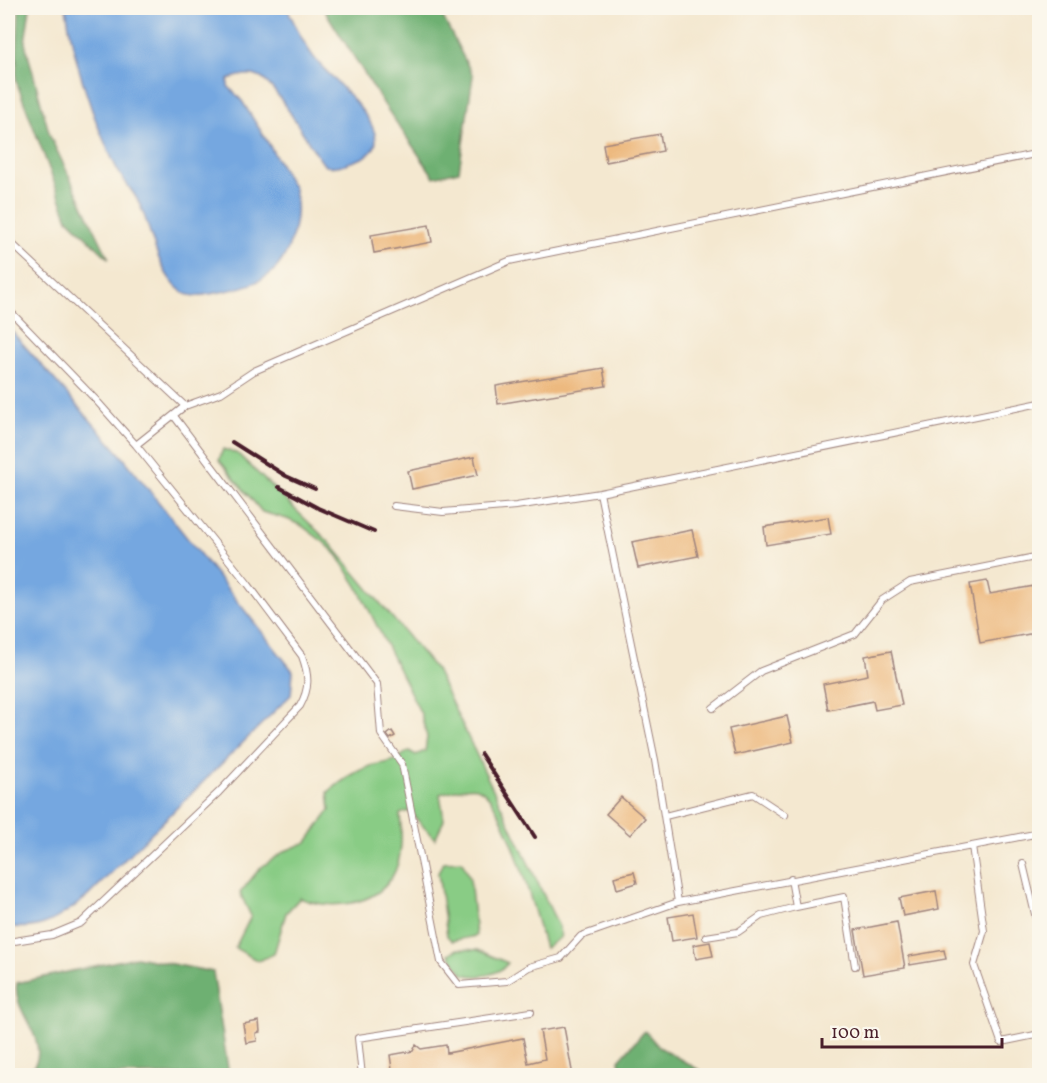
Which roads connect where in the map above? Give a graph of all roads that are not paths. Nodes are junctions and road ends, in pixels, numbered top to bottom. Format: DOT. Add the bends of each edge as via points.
graph roads {
  1 [pos="1040,153"];
  2 [pos="8,240"];
  3 [pos="8,309"];
  4 [pos="1040,402"];
  5 [pos="185,406"];
  6 [pos="174,416"];
  7 [pos="136,446"];
  8 [pos="600,493"];
  9 [pos="394,506"];
  10 [pos="1040,556"];
  11 [pos="713,708"];
  12 [pos="785,815"];
  13 [pos="665,816"];
  14 [pos="1040,833"];
  15 [pos="972,846"];
  16 [pos="1023,864"];
  17 [pos="791,879"];
  18 [pos="678,902"];
  19 [pos="796,907"];
  20 [pos="1040,935"];
  21 [pos="706,937"];
  22 [pos="8,942"];
  23 [pos="855,966"];
  24 [pos="531,1012"];
  25 [pos="1040,1034"];
  26 [pos="362,1076"];
  1 -- 5 [label="lane" via="509,261 254,371 221,393"];
  2 -- 5 [label="lane"];
  3 -- 7 [label="lane"];
  4 -- 8 [label="lane"];
  5 -- 6 [label="lane"];
  6 -- 7 [label="lane"];
  6 -- 18 [label="lane" via="377,684 381,734 402,764 441,962 459,985 507,981 530,967 561,958 581,936"];
  7 -- 22 [label="lane" via="302,656 309,681 307,694 219,792 81,923 52,935"];
  8 -- 9 [label="lane" via="443,512"];
  8 -- 13 [label="lane"];
  10 -- 11 [label="lane" via="910,582 882,600 855,634 761,671"];
  12 -- 13 [label="lane" via="753,794"];
  13 -- 18 [label="lane"];
  14 -- 15 [label="lane"];
  15 -- 17 [label="lane"];
  15 -- 25 [label="lane" via="984,931 974,965 1002,1042"];
  16 -- 20 [label="lane"];
  17 -- 18 [label="lane"];
  17 -- 19 [label="lane"];
  19 -- 21 [label="lane" via="761,916 738,932"];
  19 -- 23 [label="lane" via="844,897"];
  24 -- 26 [label="lane" via="358,1038"];
}
